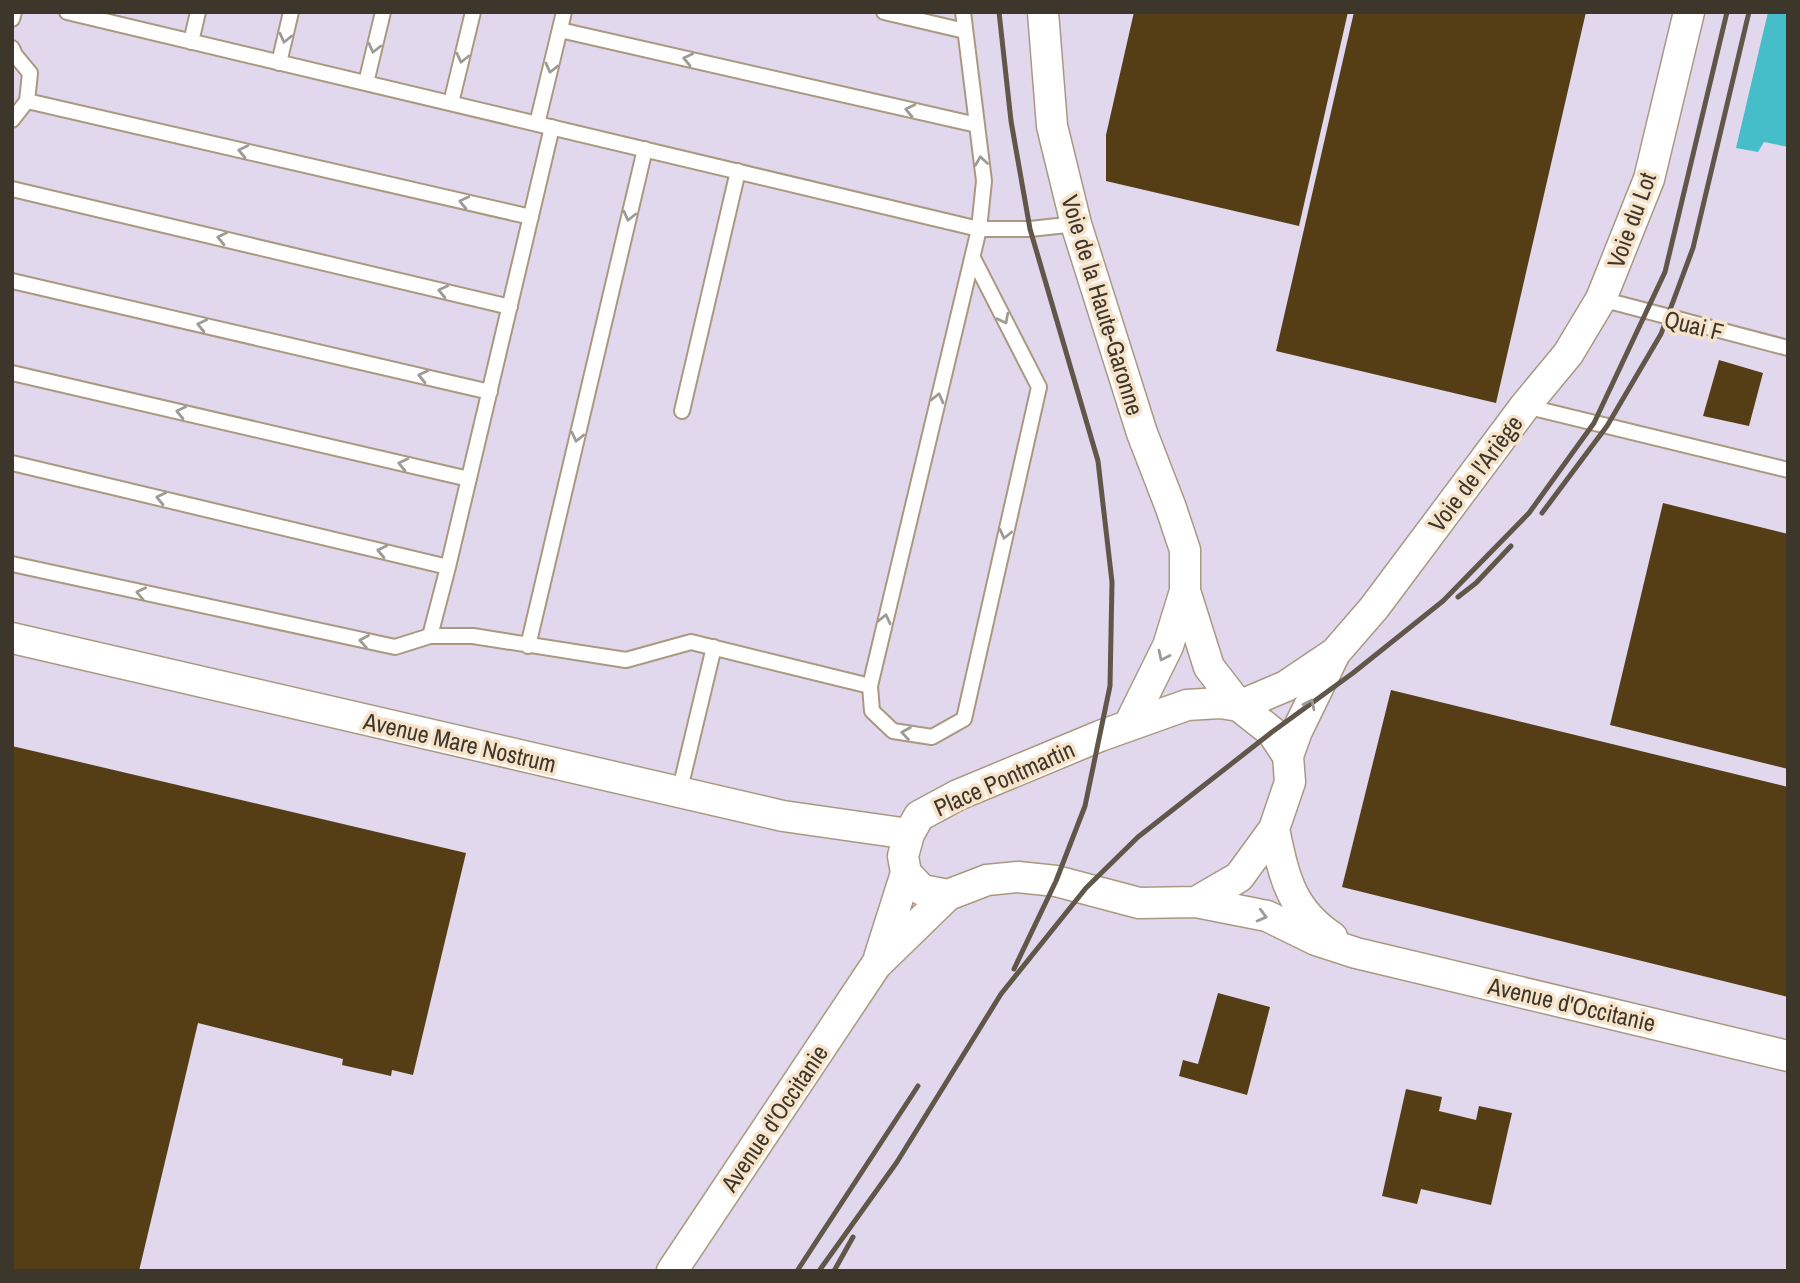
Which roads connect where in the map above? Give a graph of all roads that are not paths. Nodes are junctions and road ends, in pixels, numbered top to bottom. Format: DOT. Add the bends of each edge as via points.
graph roads {
  1 [pos="14,12"];
  2 [pos="66,12"];
  3 [pos="198,12"];
  4 [pos="290,12"];
  5 [pos="383,12"];
  6 [pos="473,12"];
  7 [pos="564,12"];
  8 [pos="884,12"];
  9 [pos="963,12"];
  10 [pos="1043,12"];
  11 [pos="1689,12"];
  12 [pos="107,17"];
  13 [pos="12,19"];
  14 [pos="560,30"];
  15 [pos="965,31"];
  16 [pos="191,42"];
  17 [pos="12,48"];
  18 [pos="279,63"];
  19 [pos="366,83"];
  20 [pos="27,101"];
  21 [pos="452,103"];
  22 [pos="12,120"];
  23 [pos="544,125"];
  24 [pos="977,125"];
  25 [pos="645,149"];
  26 [pos="737,171"];
  27 [pos="12,188"];
  28 [pos="531,218"];
  29 [pos="1076,224"];
  30 [pos="979,229"];
  31 [pos="973,258"];
  32 [pos="12,281"];
  33 [pos="1601,299"];
  34 [pos="510,307"];
  35 [pos="1788,348"];
  36 [pos="12,373"];
  37 [pos="490,392"];
  38 [pos="1525,406"];
  39 [pos="682,411"];
  40 [pos="12,463"];
  41 [pos="1788,470"];
  42 [pos="469,479"];
  43 [pos="12,565"];
  44 [pos="448,567"];
  45 [pos="1185,591"];
  46 [pos="430,636"];
  47 [pos="12,638"];
  48 [pos="528,646"];
  49 [pos="715,647"];
  50 [pos="1335,653"];
  51 [pos="870,686"];
  52 [pos="1239,706"];
  53 [pos="1129,725"];
  54 [pos="1288,756"];
  55 [pos="680,793"];
  56 [pos="1274,829"];
  57 [pos="909,834"];
  58 [pos="906,873"];
  59 [pos="948,895"];
  60 [pos="1196,902"];
  61 [pos="1356,953"];
  62 [pos="876,965"];
  63 [pos="1788,1056"];
  64 [pos="672,1271"];
  1 -- 13 [label="lane"];
  2 -- 12 [label="lane"];
  3 -- 16 [label="lane"];
  4 -- 18 [label="lane, one-way"];
  5 -- 19 [label="lane, one-way"];
  6 -- 21 [label="lane, one-way"];
  7 -- 14 [label="lane"];
  8 -- 15 [label="lane"];
  9 -- 15 [label="lane"];
  10 -- 29 [label="street, Voie de la Haute-Garonne" via="1052,126"];
  11 -- 33 [label="street, Voie du Lot" via="1649,179"];
  12 -- 16 [label="lane"];
  14 -- 23 [label="lane, one-way"];
  24 -- 14 [label="lane, one-way"];
  15 -- 24 [label="lane"];
  16 -- 18 [label="lane"];
  17 -- 20 [label="lane" via="30,73"];
  18 -- 19 [label="lane"];
  19 -- 21 [label="lane"];
  20 -- 22 [label="lane"];
  28 -- 20 [label="lane, one-way"];
  21 -- 23 [label="lane"];
  23 -- 25 [label="lane"];
  23 -- 28 [label="lane"];
  30 -- 24 [label="lane, one-way" via="984,181"];
  25 -- 26 [label="lane"];
  25 -- 48 [label="lane, one-way"];
  26 -- 30 [label="lane"];
  26 -- 39 [label="lane"];
  34 -- 27 [label="lane, one-way"];
  28 -- 34 [label="lane"];
  29 -- 30 [label="lane"];
  29 -- 45 [label="street, Voie de la Haute-Garonne" via="1142,433 1185,550"];
  30 -- 31 [label="lane"];
  51 -- 31 [label="lane, one-way"];
  31 -- 51 [label="lane, one-way" via="1039,387 964,719 932,737 893,731 872,711"];
  37 -- 32 [label="lane, one-way"];
  33 -- 35 [label="lane, Quai F"];
  33 -- 38 [label="street, Voie du Lot" via="1568,354"];
  34 -- 37 [label="lane"];
  42 -- 36 [label="lane, one-way"];
  37 -- 42 [label="lane"];
  38 -- 41 [label="lane, Voie de l'Ariège"];
  38 -- 50 [label="street, Voie de l'Ariège"];
  44 -- 40 [label="lane, one-way"];
  42 -- 44 [label="lane"];
  46 -- 43 [label="lane, one-way" via="395,647"];
  44 -- 46 [label="lane"];
  45 -- 52 [label="street, Voie de la Haute-Garonne" via="1209,667"];
  45 -- 53 [label="street, Voie de la Haute-Garonne, one-way" via="1168,646"];
  46 -- 48 [label="lane" via="472,636"];
  47 -- 55 [label="street, Avenue Mare Nostrum"];
  48 -- 49 [label="lane" via="626,660 691,642"];
  49 -- 51 [label="lane"];
  49 -- 55 [label="lane"];
  50 -- 52 [label="street, Voie de l'Ariège" via="1286,686"];
  54 -- 50 [label="street, Voie de l'Ariège, one-way"];
  52 -- 53 [label="street, Place Pontmartin" via="1187,705"];
  52 -- 54 [label="street" via="1272,732"];
  53 -- 57 [label="street, Place Pontmartin" via="958,795 919,816"];
  54 -- 56 [label="street" via="1290,782"];
  55 -- 57 [label="street, Avenue Mare Nostrum" via="783,816"];
  56 -- 60 [label="street" via="1239,877"];
  56 -- 61 [label="street, Avenue d'Occitanie" via="1294,899 1312,923"];
  57 -- 58 [label="street, Place Pontmartin" via="903,856"];
  58 -- 59 [label="street" via="922,890"];
  58 -- 62 [label="street, Avenue d'Occitanie"];
  59 -- 60 [label="street" via="987,880 1018,877 1056,881 1139,903"];
  59 -- 62 [label="street, Avenue d'Occitanie"];
  60 -- 61 [label="street, Avenue d'Occitanie, one-way" via="1268,916 1316,940"];
  61 -- 63 [label="street, Avenue d'Occitanie"];
  62 -- 64 [label="street, Avenue d'Occitanie"];
}
